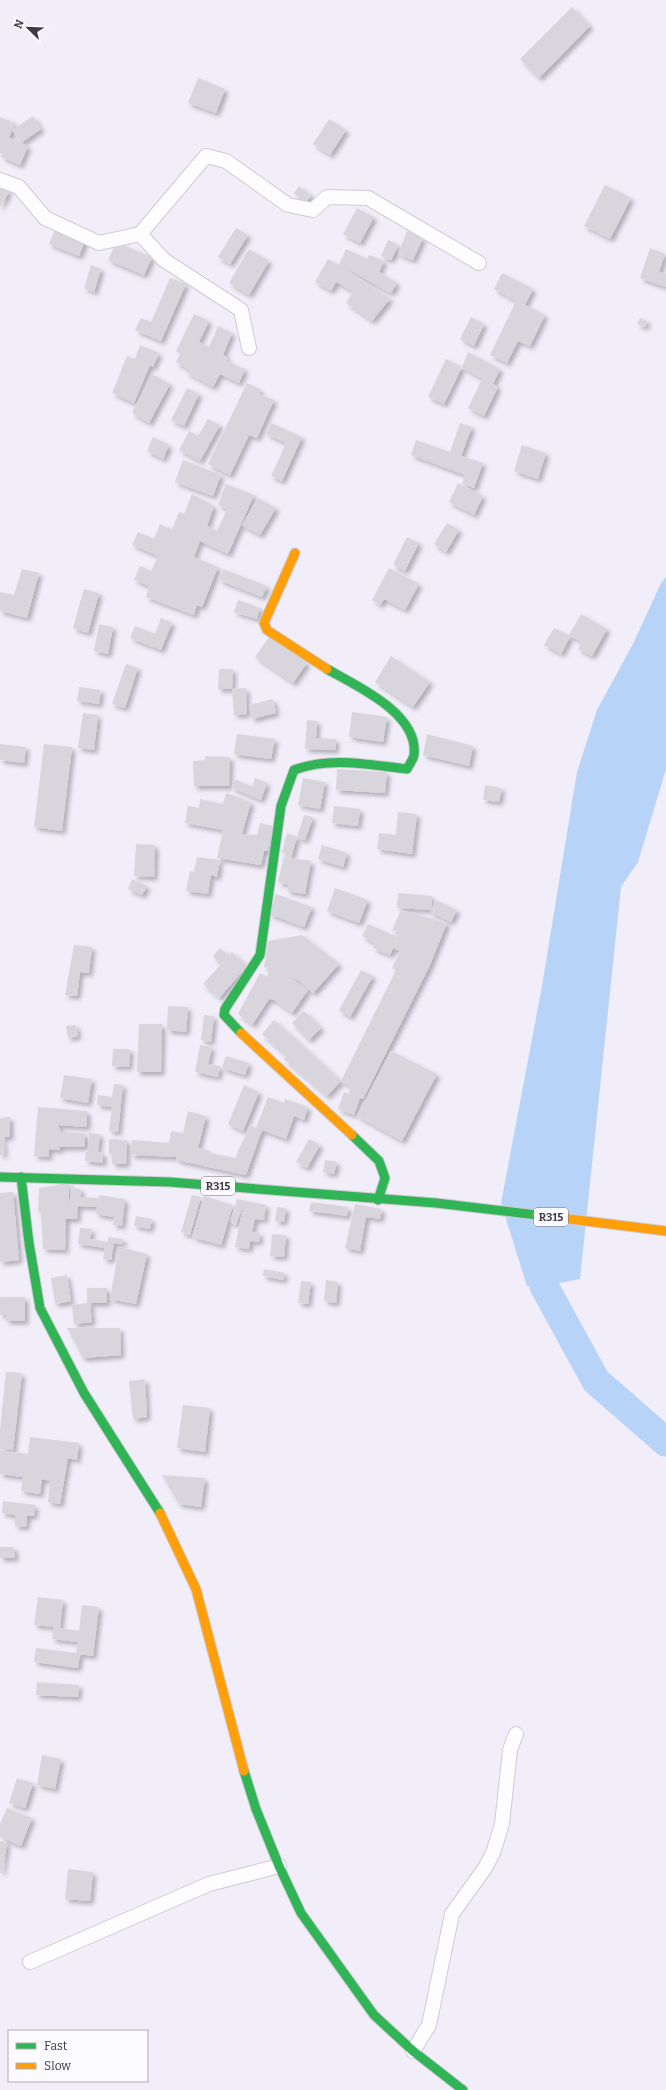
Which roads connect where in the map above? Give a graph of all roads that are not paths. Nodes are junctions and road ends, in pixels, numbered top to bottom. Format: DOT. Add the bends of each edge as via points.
graph roads {
  1 [pos="0,180"];
  2 [pos="140,234"];
  3 [pos="479,263"];
  4 [pos="249,348"];
  5 [pos="295,553"];
  6 [pos="0,1177"];
  7 [pos="21,1177"];
  8 [pos="378,1200"];
  9 [pos="666,1231"];
  10 [pos="516,1734"];
  11 [pos="279,1866"];
  12 [pos="30,1962"];
  13 [pos="413,2050"];
  14 [pos="463,2090"];
  1 -- 2 [label="street" via="20,187 44,218 100,243"];
  2 -- 3 [label="street" via="206,156 226,161 288,205 313,210 327,196 368,198"];
  2 -- 4 [label="street" via="164,260 241,310"];
  5 -- 8 [label="street" via="265,618 267,630 326,669 384,702 402,718 412,740 414,756 407,770 322,760 294,770 281,806 260,954 225,1009 224,1015 379,1161 385,1178"];
  6 -- 7 [label="street, R315"];
  7 -- 8 [label="street, R315" via="169,1182"];
  7 -- 11 [label="street" via="40,1308 84,1393 166,1522 196,1589 238,1752 256,1809"];
  8 -- 9 [label="street, R315" via="436,1203"];
  10 -- 13 [label="street" via="510,1750 502,1824 493,1853 452,1914 429,2025"];
  11 -- 12 [label="street" via="209,1884"];
  11 -- 13 [label="street" via="301,1913 374,2015"];
  13 -- 14 [label="street"];
}
